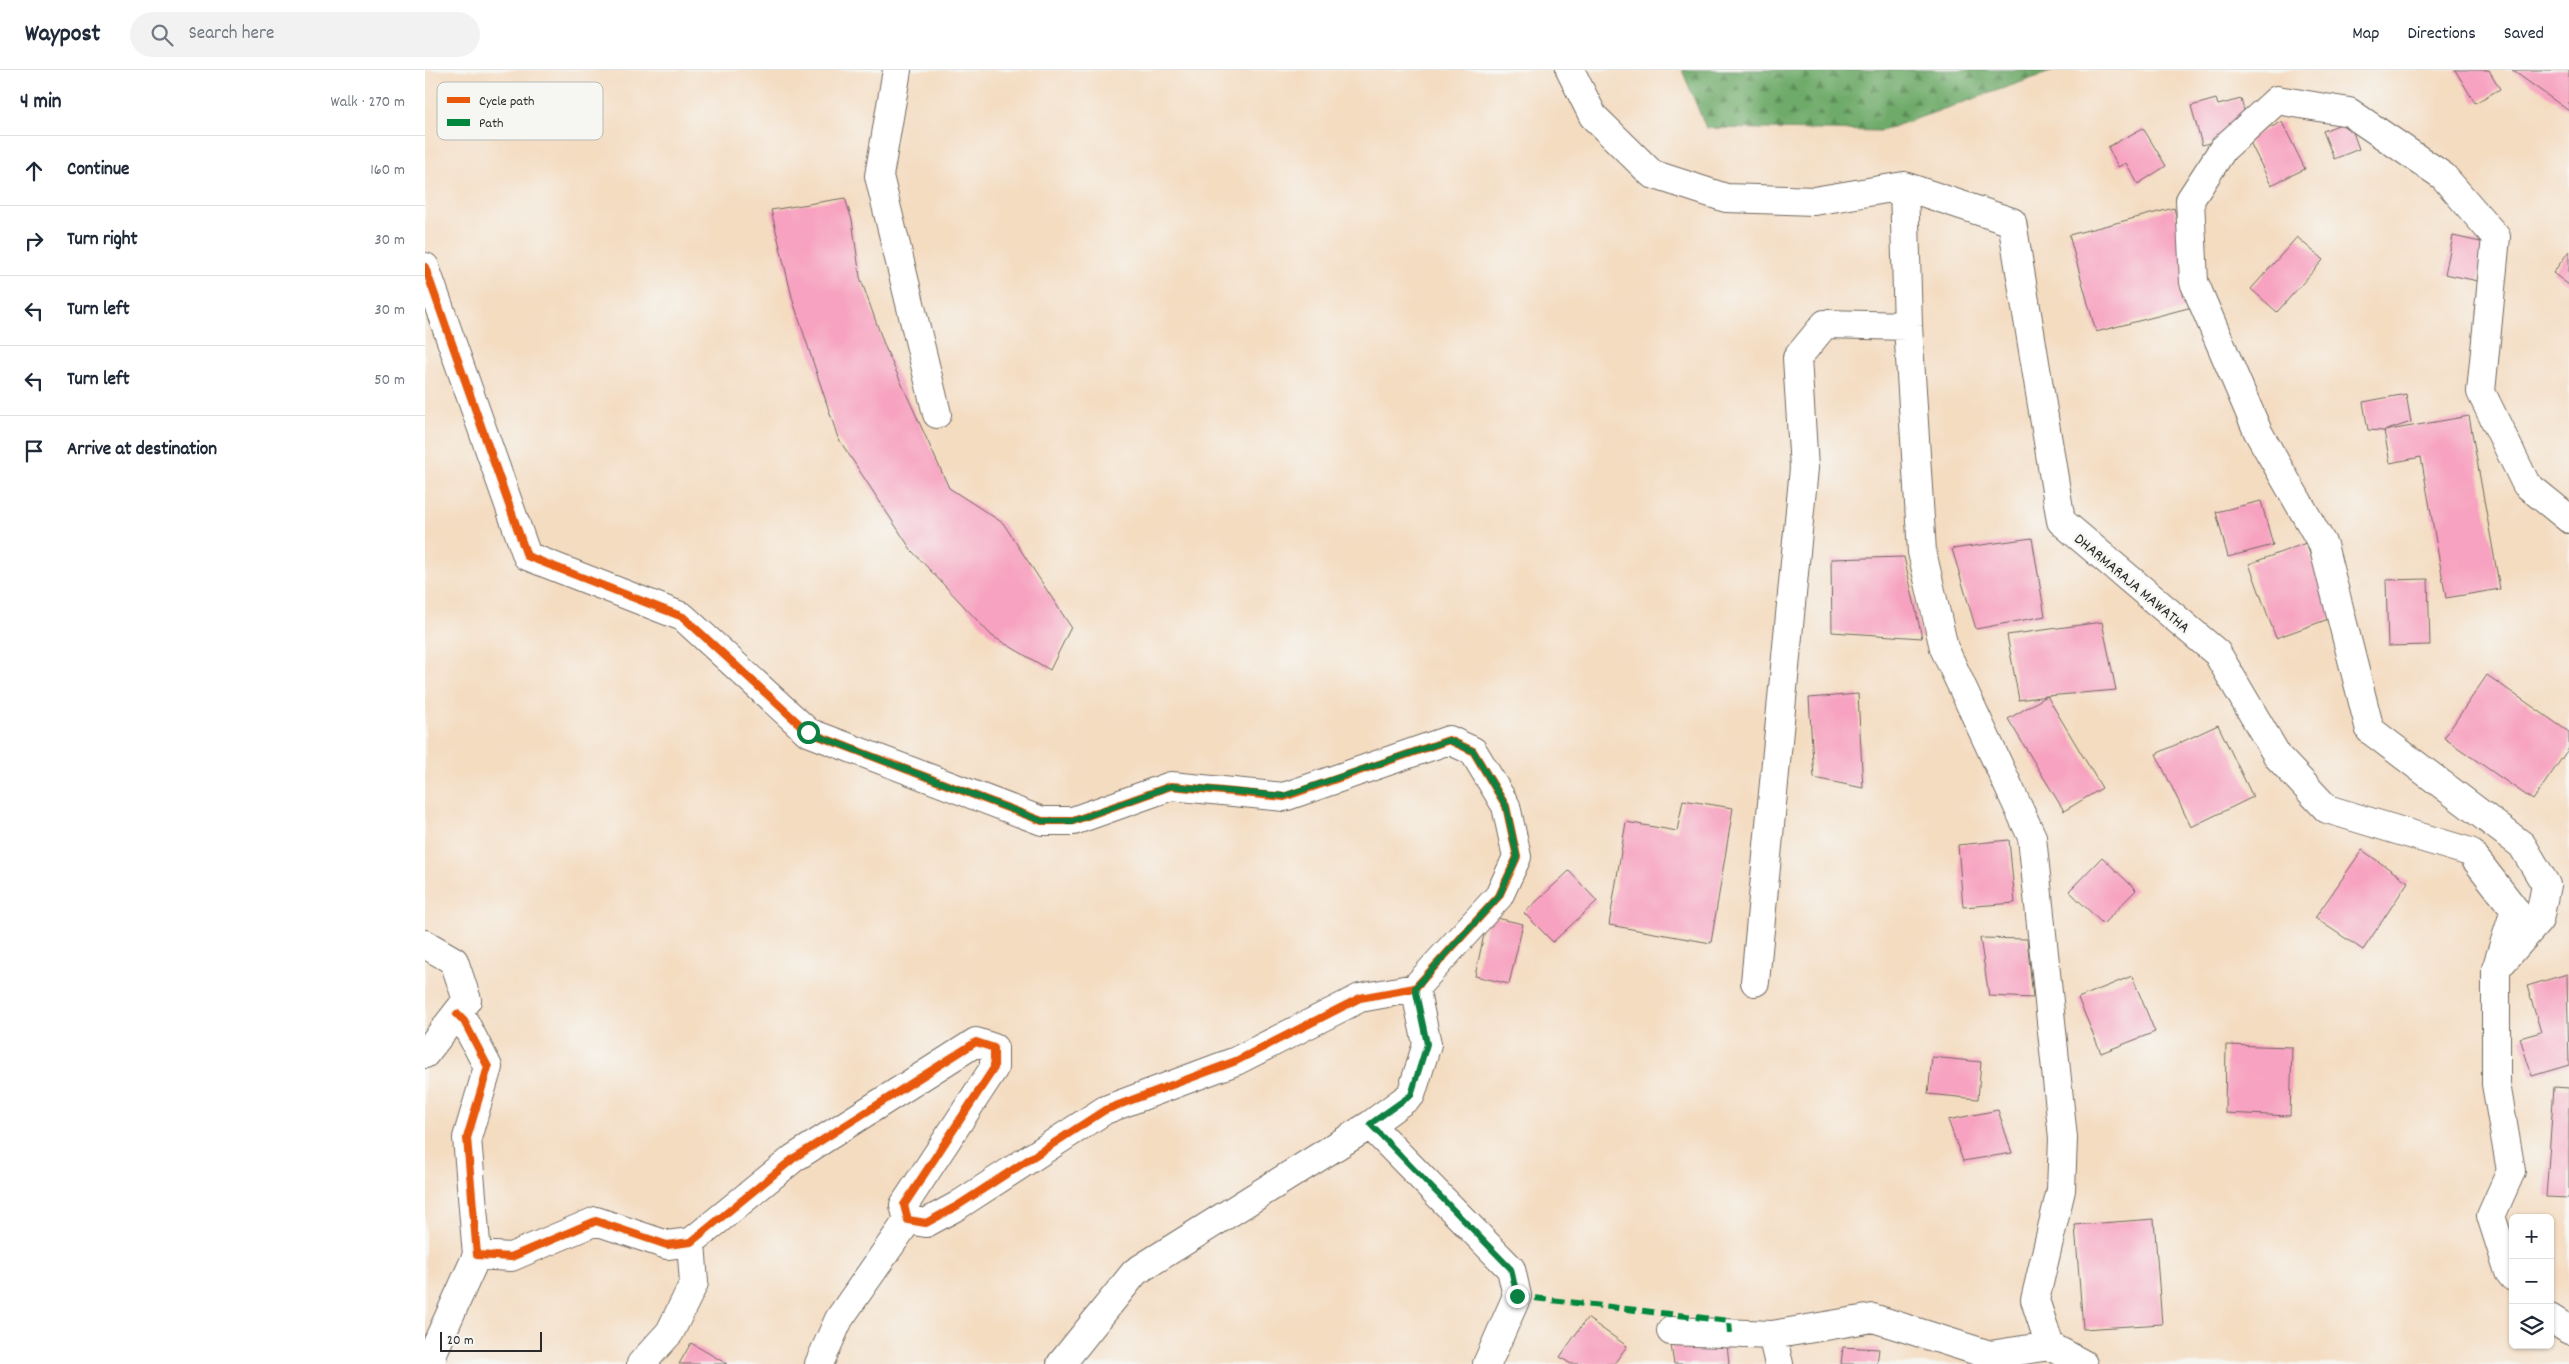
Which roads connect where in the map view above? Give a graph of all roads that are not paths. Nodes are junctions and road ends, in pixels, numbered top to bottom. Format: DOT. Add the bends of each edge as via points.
graph roads {
  1 [pos="897,70"];
  2 [pos="1570,70"];
  3 [pos="1904,186"];
  4 [pos="425,267"];
  5 [pos="1908,326"];
  6 [pos="937,414"];
  7 [pos="2569,520"];
  8 [pos="425,944"];
  9 [pos="2495,969"];
  10 [pos="1755,982"];
  11 [pos="1415,988"];
  12 [pos="457,1014"];
  13 [pos="425,1054"];
  14 [pos="1370,1124"];
  15 [pos="908,1220"];
  16 [pos="691,1242"];
  17 [pos="477,1255"];
  18 [pos="2509,1272"];
  19 [pos="2554,1321"];
  20 [pos="2569,1330"];
  21 [pos="1671,1331"];
  22 [pos="1772,1335"];
  23 [pos="2050,1346"];
  24 [pos="431,1364"];
  25 [pos="641,1364"];
  26 [pos="819,1364"];
  27 [pos="1061,1364"];
  28 [pos="1487,1364"];
  29 [pos="1779,1364"];
  30 [pos="2083,1364"];
  1 -- 6 [label="street" via="879,176"];
  2 -- 3 [label="street, DHARMARAJA MAWATHA" via="1593,116 1652,174 1726,198 1814,201"];
  3 -- 5 [label="street"];
  3 -- 9 [label="street, DHARMARAJA MAWATHA" via="2012,222 2061,521 2217,653 2278,757 2327,809 2470,852 2515,910"];
  4 -- 11 [label="street" via="527,556 683,618 808,732 1042,821 1073,821 1171,786 1284,796 1449,740 1473,751 1506,806 1517,857 1499,896"];
  5 -- 10 [label="street" via="1825,324 1797,358 1804,468"];
  5 -- 23 [label="street" via="1922,552 1944,648 2032,837 2063,1138 2061,1190 2035,1300"];
  7 -- 9 [label="street" via="2526,484 2481,392 2496,237 2443,176 2349,112 2277,100 2223,149 2190,200 2194,282 2258,432 2323,545 2371,730 2522,845 2546,885 2539,920"];
  8 -- 12 [label="street" via="454,961 467,1000"];
  9 -- 18 [label="street, DHARMARAJA MAWATHA" via="2496,1084 2511,1171 2491,1216"];
  11 -- 14 [label="street" via="1427,1044 1411,1095"];
  11 -- 15 [label="street" via="1360,998 1236,1061 1105,1110 957,1206 926,1223"];
  12 -- 13 [label="street"];
  12 -- 17 [label="street" via="464,1021 488,1067 467,1138"];
  14 -- 27 [label="street" via="1135,1272"];
  14 -- 28 [label="street" via="1511,1269 1517,1296"];
  15 -- 16 [label="street" via="904,1205 994,1068 994,1048 976,1042 794,1158"];
  15 -- 26 [label="street" via="839,1319"];
  16 -- 17 [label="street" via="667,1245 596,1221 511,1257"];
  16 -- 25 [label="street" via="694,1283 669,1332"];
  17 -- 24 [label="street" via="433,1350"];
  19 -- 20 [label="street"];
  21 -- 22 [label="street"];
  22 -- 23 [label="street" via="1873,1318 1990,1356"];
  22 -- 29 [label="street"];
  23 -- 30 [label="street"];
}
